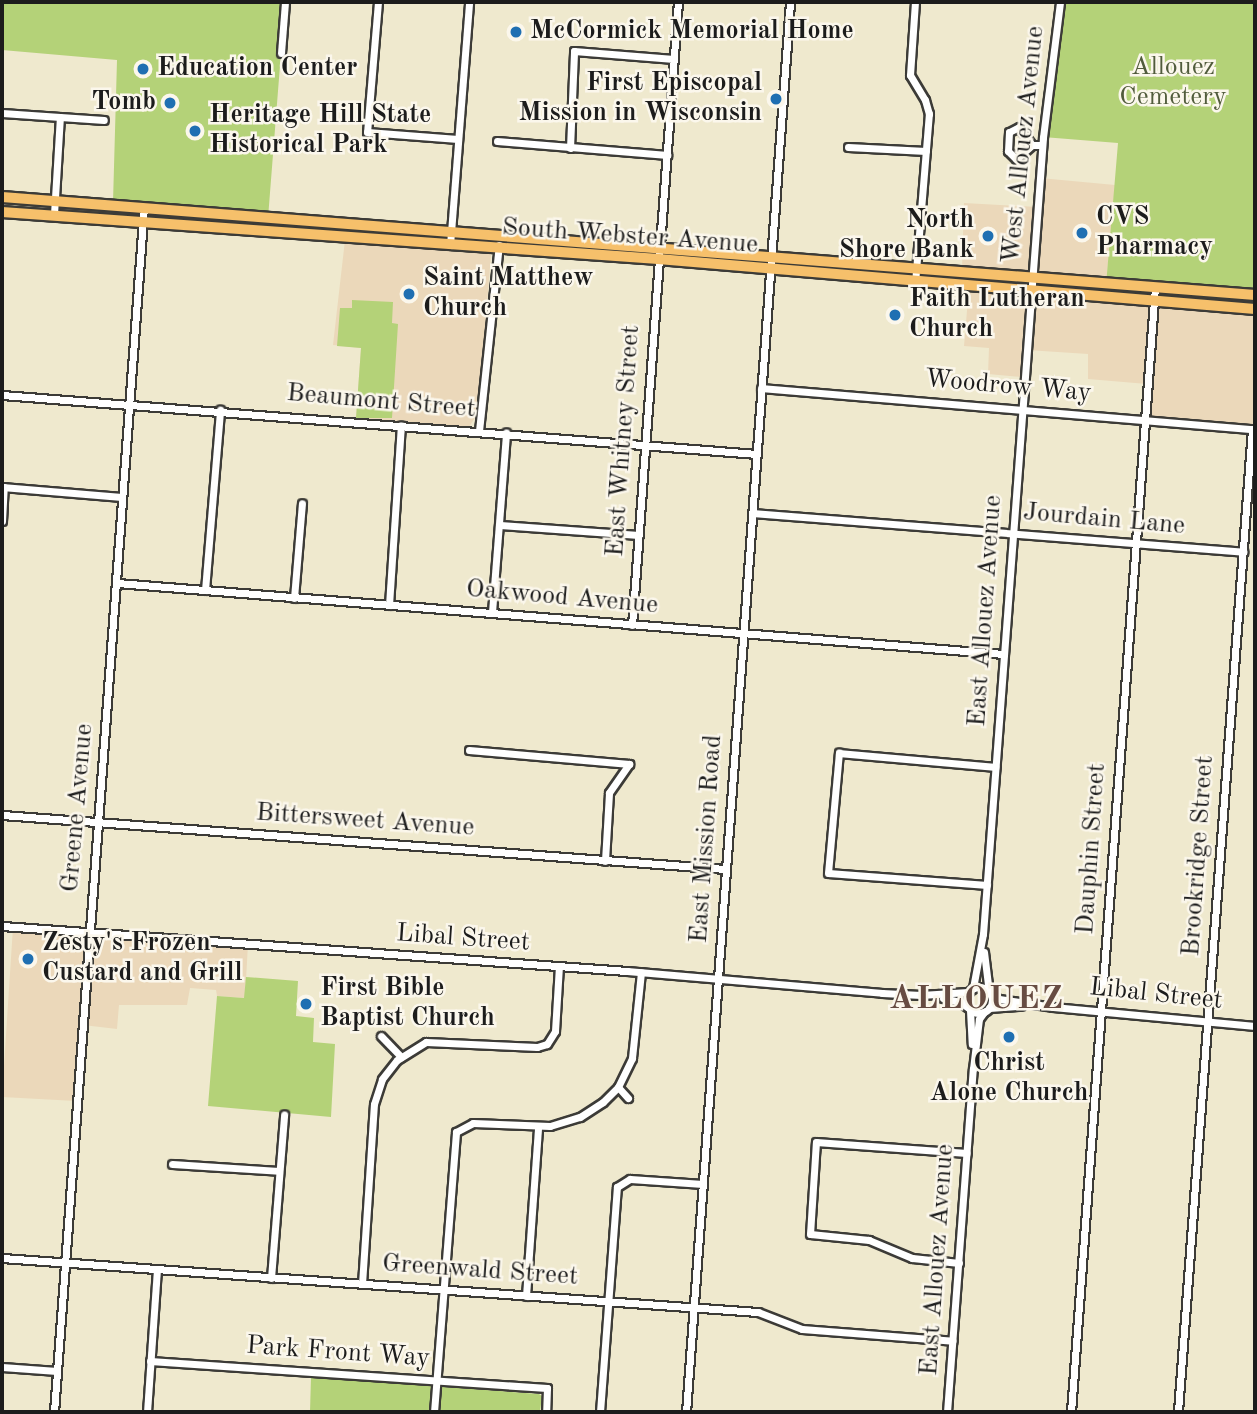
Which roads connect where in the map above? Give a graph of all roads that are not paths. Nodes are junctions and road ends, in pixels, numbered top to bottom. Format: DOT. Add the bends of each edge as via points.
graph roads {
  1 [pos="285,2"];
  2 [pos="377,2"];
  3 [pos="469,2"];
  4 [pos="678,2"];
  5 [pos="790,2"];
  6 [pos="915,2"];
  7 [pos="1060,2"];
  8 [pos="281,52"];
  9 [pos="674,60"];
  10 [pos="2,113"];
  11 [pos="60,117"];
  12 [pos="104,120"];
  13 [pos="458,139"];
  14 [pos="497,141"];
  15 [pos="1032,145"];
  16 [pos="1042,145"];
  17 [pos="848,147"];
  18 [pos="570,148"];
  19 [pos="926,151"];
  20 [pos="667,156"];
  21 [pos="2,197"];
  22 [pos="54,201"];
  23 [pos="144,208"];
  24 [pos="2,212"];
  25 [pos="54,214"];
  26 [pos="143,220"];
  27 [pos="452,232"];
  28 [pos="499,237"];
  29 [pos="450,245"];
  30 [pos="498,248"];
  31 [pos="659,254"];
  32 [pos="770,263"];
  33 [pos="916,269"];
  34 [pos="1032,278"];
  35 [pos="915,283"];
  36 [pos="1155,288"];
  37 [pos="1031,292"];
  38 [pos="1255,295"];
  39 [pos="1154,301"];
  40 [pos="1255,309"];
  41 [pos="761,388"];
  42 [pos="2,395"];
  43 [pos="128,404"];
  44 [pos="1022,409"];
  45 [pos="220,411"];
  46 [pos="1145,419"];
  47 [pos="401,425"];
  48 [pos="1252,429"];
  49 [pos="479,431"];
  50 [pos="506,433"];
  51 [pos="645,444"];
  52 [pos="756,454"];
  53 [pos="3,487"];
  54 [pos="121,497"];
  55 [pos="302,503"];
  56 [pos="752,513"];
  57 [pos="2,521"];
  58 [pos="500,526"];
  59 [pos="1013,533"];
  60 [pos="639,535"];
  61 [pos="1136,543"];
  62 [pos="1243,552"];
  63 [pos="117,583"];
  64 [pos="205,590"];
  65 [pos="294,598"];
  66 [pos="389,605"];
  67 [pos="492,612"];
  68 [pos="632,625"];
  69 [pos="743,635"];
  70 [pos="1004,654"];
  71 [pos="469,750"];
  72 [pos="995,767"];
  73 [pos="2,815"];
  74 [pos="99,823"];
  75 [pos="605,861"];
  76 [pos="726,869"];
  77 [pos="986,885"];
  78 [pos="2,926"];
  79 [pos="89,933"];
  80 [pos="983,934"];
  81 [pos="559,966"];
  82 [pos="641,972"];
  83 [pos="718,979"];
  84 [pos="971,990"];
  85 [pos="990,993"];
  86 [pos="921,995"];
  87 [pos="1053,1007"];
  88 [pos="969,1008"];
  89 [pos="986,1010"];
  90 [pos="1101,1010"];
  91 [pos="1208,1021"];
  92 [pos="1255,1026"];
  93 [pos="381,1036"];
  94 [pos="401,1057"];
  95 [pos="973,1069"];
  96 [pos="618,1087"];
  97 [pos="628,1098"];
  98 [pos="284,1115"];
  99 [pos="538,1127"];
  100 [pos="967,1153"];
  101 [pos="172,1164"];
  102 [pos="279,1171"];
  103 [pos="703,1184"];
  104 [pos="2,1258"];
  105 [pos="65,1262"];
  106 [pos="959,1263"];
  107 [pos="157,1269"];
  108 [pos="271,1278"];
  109 [pos="362,1284"];
  110 [pos="443,1290"];
  111 [pos="526,1296"];
  112 [pos="608,1301"];
  113 [pos="694,1307"];
  114 [pos="953,1341"];
  115 [pos="150,1361"];
  116 [pos="2,1367"];
  117 [pos="57,1371"];
  118 [pos="436,1381"];
  119 [pos="54,1412"];
  120 [pos="147,1412"];
  121 [pos="434,1412"];
  122 [pos="546,1412"];
  123 [pos="600,1412"];
  124 [pos="686,1412"];
  125 [pos="947,1412"];
  126 [pos="1071,1412"];
  127 [pos="1178,1412"];
  1 -- 8 [label="street"];
  2 -- 13 [label="street" via="367,132"];
  3 -- 13 [label="street"];
  4 -- 9 [label="street, East Whitney Street"];
  5 -- 32 [label="street, East Mission Road"];
  6 -- 19 [label="street" via="910,75 928,108"];
  7 -- 16 [label="street, West Allouez Avenue"];
  9 -- 18 [label="street" via="574,51"];
  9 -- 20 [label="street, East Whitney Street"];
  10 -- 11 [label="street"];
  11 -- 12 [label="street"];
  11 -- 22 [label="street"];
  13 -- 27 [label="street"];
  14 -- 18 [label="street"];
  15 -- 16 [label="street"];
  16 -- 34 [label="street, West Allouez Avenue"];
  17 -- 19 [label="street"];
  18 -- 20 [label="street"];
  19 -- 33 [label="street"];
  20 -- 31 [label="street, East Whitney Street"];
  21 -- 22 [label="main road, South Webster Avenue"];
  22 -- 23 [label="main road, South Webster Avenue"];
  22 -- 25 [label="street"];
  23 -- 26 [label="street, Greene Avenue"];
  23 -- 27 [label="main road, South Webster Avenue"];
  24 -- 25 [label="main road, South Webster Avenue"];
  25 -- 26 [label="main road, South Webster Avenue"];
  26 -- 29 [label="main road, South Webster Avenue"];
  26 -- 43 [label="street, Greene Avenue"];
  27 -- 28 [label="main road, South Webster Avenue"];
  27 -- 29 [label="street"];
  28 -- 30 [label="street"];
  28 -- 31 [label="main road, South Webster Avenue"];
  29 -- 30 [label="main road, South Webster Avenue"];
  30 -- 31 [label="main road, South Webster Avenue"];
  30 -- 49 [label="street"];
  31 -- 32 [label="main road, South Webster Avenue"];
  31 -- 51 [label="street, East Whitney Street"];
  32 -- 33 [label="main road, South Webster Avenue"];
  32 -- 35 [label="main road, South Webster Avenue"];
  32 -- 41 [label="street, East Mission Road"];
  33 -- 34 [label="main road, South Webster Avenue"];
  33 -- 35 [label="street"];
  34 -- 36 [label="main road, South Webster Avenue"];
  34 -- 37 [label="street, West Allouez Avenue"];
  35 -- 37 [label="main road, South Webster Avenue"];
  36 -- 38 [label="main road, South Webster Avenue"];
  36 -- 39 [label="street, Dauphin Street"];
  37 -- 39 [label="main road, South Webster Avenue"];
  37 -- 44 [label="street, East Allouez Avenue"];
  39 -- 40 [label="main road, South Webster Avenue"];
  39 -- 46 [label="street, Dauphin Street"];
  41 -- 44 [label="street, Woodrow Way"];
  41 -- 52 [label="street, East Mission Road"];
  42 -- 43 [label="street, Beaumont Street"];
  43 -- 45 [label="street, Beaumont Street"];
  43 -- 54 [label="street, Greene Avenue"];
  44 -- 46 [label="street, Woodrow Way"];
  44 -- 59 [label="street, East Allouez Avenue"];
  45 -- 47 [label="street, Beaumont Street"];
  45 -- 64 [label="street"];
  46 -- 48 [label="street, Woodrow Way"];
  46 -- 61 [label="street, Dauphin Street"];
  47 -- 49 [label="street, Beaumont Street"];
  47 -- 66 [label="street"];
  48 -- 62 [label="street, Brookridge Street"];
  49 -- 50 [label="street, Beaumont Street"];
  50 -- 51 [label="street, Beaumont Street"];
  50 -- 58 [label="street"];
  51 -- 52 [label="street, Beaumont Street"];
  51 -- 60 [label="street, East Whitney Street"];
  52 -- 56 [label="street, East Mission Road"];
  53 -- 54 [label="street"];
  53 -- 57 [label="street"];
  54 -- 63 [label="street, Greene Avenue"];
  55 -- 65 [label="street"];
  56 -- 59 [label="street, Jourdain Lane"];
  56 -- 69 [label="street, East Mission Road"];
  58 -- 60 [label="street"];
  58 -- 67 [label="street"];
  59 -- 61 [label="street, Jourdain Lane"];
  59 -- 70 [label="street, East Allouez Avenue"];
  60 -- 68 [label="street, East Whitney Street"];
  61 -- 62 [label="street, Jourdain Lane"];
  61 -- 90 [label="street, Dauphin Street"];
  62 -- 91 [label="street, Brookridge Street"];
  63 -- 64 [label="street, Oakwood Avenue"];
  63 -- 74 [label="street, Greene Avenue"];
  64 -- 65 [label="street, Oakwood Avenue"];
  65 -- 66 [label="street, Oakwood Avenue"];
  66 -- 67 [label="street, Oakwood Avenue"];
  67 -- 68 [label="street, Oakwood Avenue"];
  68 -- 69 [label="street, Oakwood Avenue"];
  69 -- 70 [label="street, Oakwood Avenue"];
  69 -- 76 [label="street, East Mission Road"];
  70 -- 72 [label="street, East Allouez Avenue"];
  71 -- 75 [label="street" via="629,764 609,793"];
  72 -- 77 [label="street, East Allouez Avenue"];
  72 -- 77 [label="street" via="839,753 828,873"];
  73 -- 74 [label="street, Bittersweet Avenue"];
  74 -- 75 [label="street, Bittersweet Avenue"];
  74 -- 79 [label="street, Greene Avenue"];
  75 -- 76 [label="street, Bittersweet Avenue"];
  76 -- 83 [label="street, East Mission Road"];
  77 -- 80 [label="street, East Allouez Avenue"];
  78 -- 79 [label="street, Libal Street"];
  79 -- 81 [label="street, Libal Street"];
  79 -- 105 [label="street, Greene Avenue"];
  80 -- 84 [label="street, East Allouez Avenue"];
  80 -- 85 [label="street, East Allouez Avenue"];
  81 -- 82 [label="street, Libal Street"];
  81 -- 94 [label="street" via="555,1031 544,1045 435,1041 416,1046"];
  82 -- 83 [label="street, Libal Street"];
  82 -- 96 [label="street" via="635,1049"];
  83 -- 86 [label="street, Libal Street"];
  83 -- 103 [label="street, East Mission Road"];
  84 -- 85 [label="street, Libal Street" via="982,987"];
  84 -- 86 [label="street, Libal Street"];
  84 -- 88 [label="street, East Allouez Avenue"];
  85 -- 87 [label="street, Libal Street" via="999,999"];
  85 -- 89 [label="street, East Allouez Avenue"];
  86 -- 88 [label="street, Libal Street" via="950,999"];
  87 -- 89 [label="street, Libal Street"];
  87 -- 90 [label="street, Libal Street"];
  88 -- 89 [label="street, Libal Street"];
  88 -- 95 [label="street, East Allouez Avenue"];
  89 -- 95 [label="street, East Allouez Avenue" via="979,1019"];
  90 -- 91 [label="street, Libal Street"];
  90 -- 126 [label="street, Dauphin Street"];
  91 -- 92 [label="street, Libal Street"];
  91 -- 127 [label="street, Brookridge Street"];
  93 -- 94 [label="street"];
  94 -- 109 [label="street" via="382,1079 374,1104"];
  95 -- 100 [label="street, East Allouez Avenue"];
  96 -- 97 [label="street"];
  96 -- 99 [label="street" via="586,1114"];
  98 -- 102 [label="street"];
  99 -- 110 [label="street" via="473,1123 456,1132"];
  99 -- 111 [label="street"];
  100 -- 106 [label="street, East Allouez Avenue"];
  100 -- 106 [label="street" via="816,1142 810,1221 810,1234 869,1240 912,1258"];
  101 -- 102 [label="street"];
  102 -- 108 [label="street"];
  103 -- 112 [label="street" via="634,1178 618,1184"];
  103 -- 113 [label="street, East Mission Road"];
  104 -- 105 [label="street, Greenwald Street"];
  105 -- 107 [label="street, Greenwald Street"];
  105 -- 117 [label="street, Greene Avenue"];
  106 -- 114 [label="street, East Allouez Avenue"];
  107 -- 108 [label="street, Greenwald Street"];
  107 -- 115 [label="street"];
  108 -- 109 [label="street, Greenwald Street"];
  109 -- 110 [label="street, Greenwald Street"];
  110 -- 111 [label="street, Greenwald Street"];
  110 -- 118 [label="street"];
  111 -- 112 [label="street, Greenwald Street"];
  112 -- 113 [label="street, Greenwald Street"];
  112 -- 123 [label="street"];
  113 -- 114 [label="street, Greenwald Street" via="758,1311 821,1332"];
  113 -- 124 [label="street, East Mission Road"];
  114 -- 125 [label="street, East Allouez Avenue"];
  115 -- 118 [label="street, Park Front Way"];
  115 -- 120 [label="street"];
  116 -- 117 [label="street"];
  117 -- 119 [label="street, Greene Avenue"];
  118 -- 121 [label="street"];
  118 -- 122 [label="street, Park Front Way" via="547,1388"];
}
